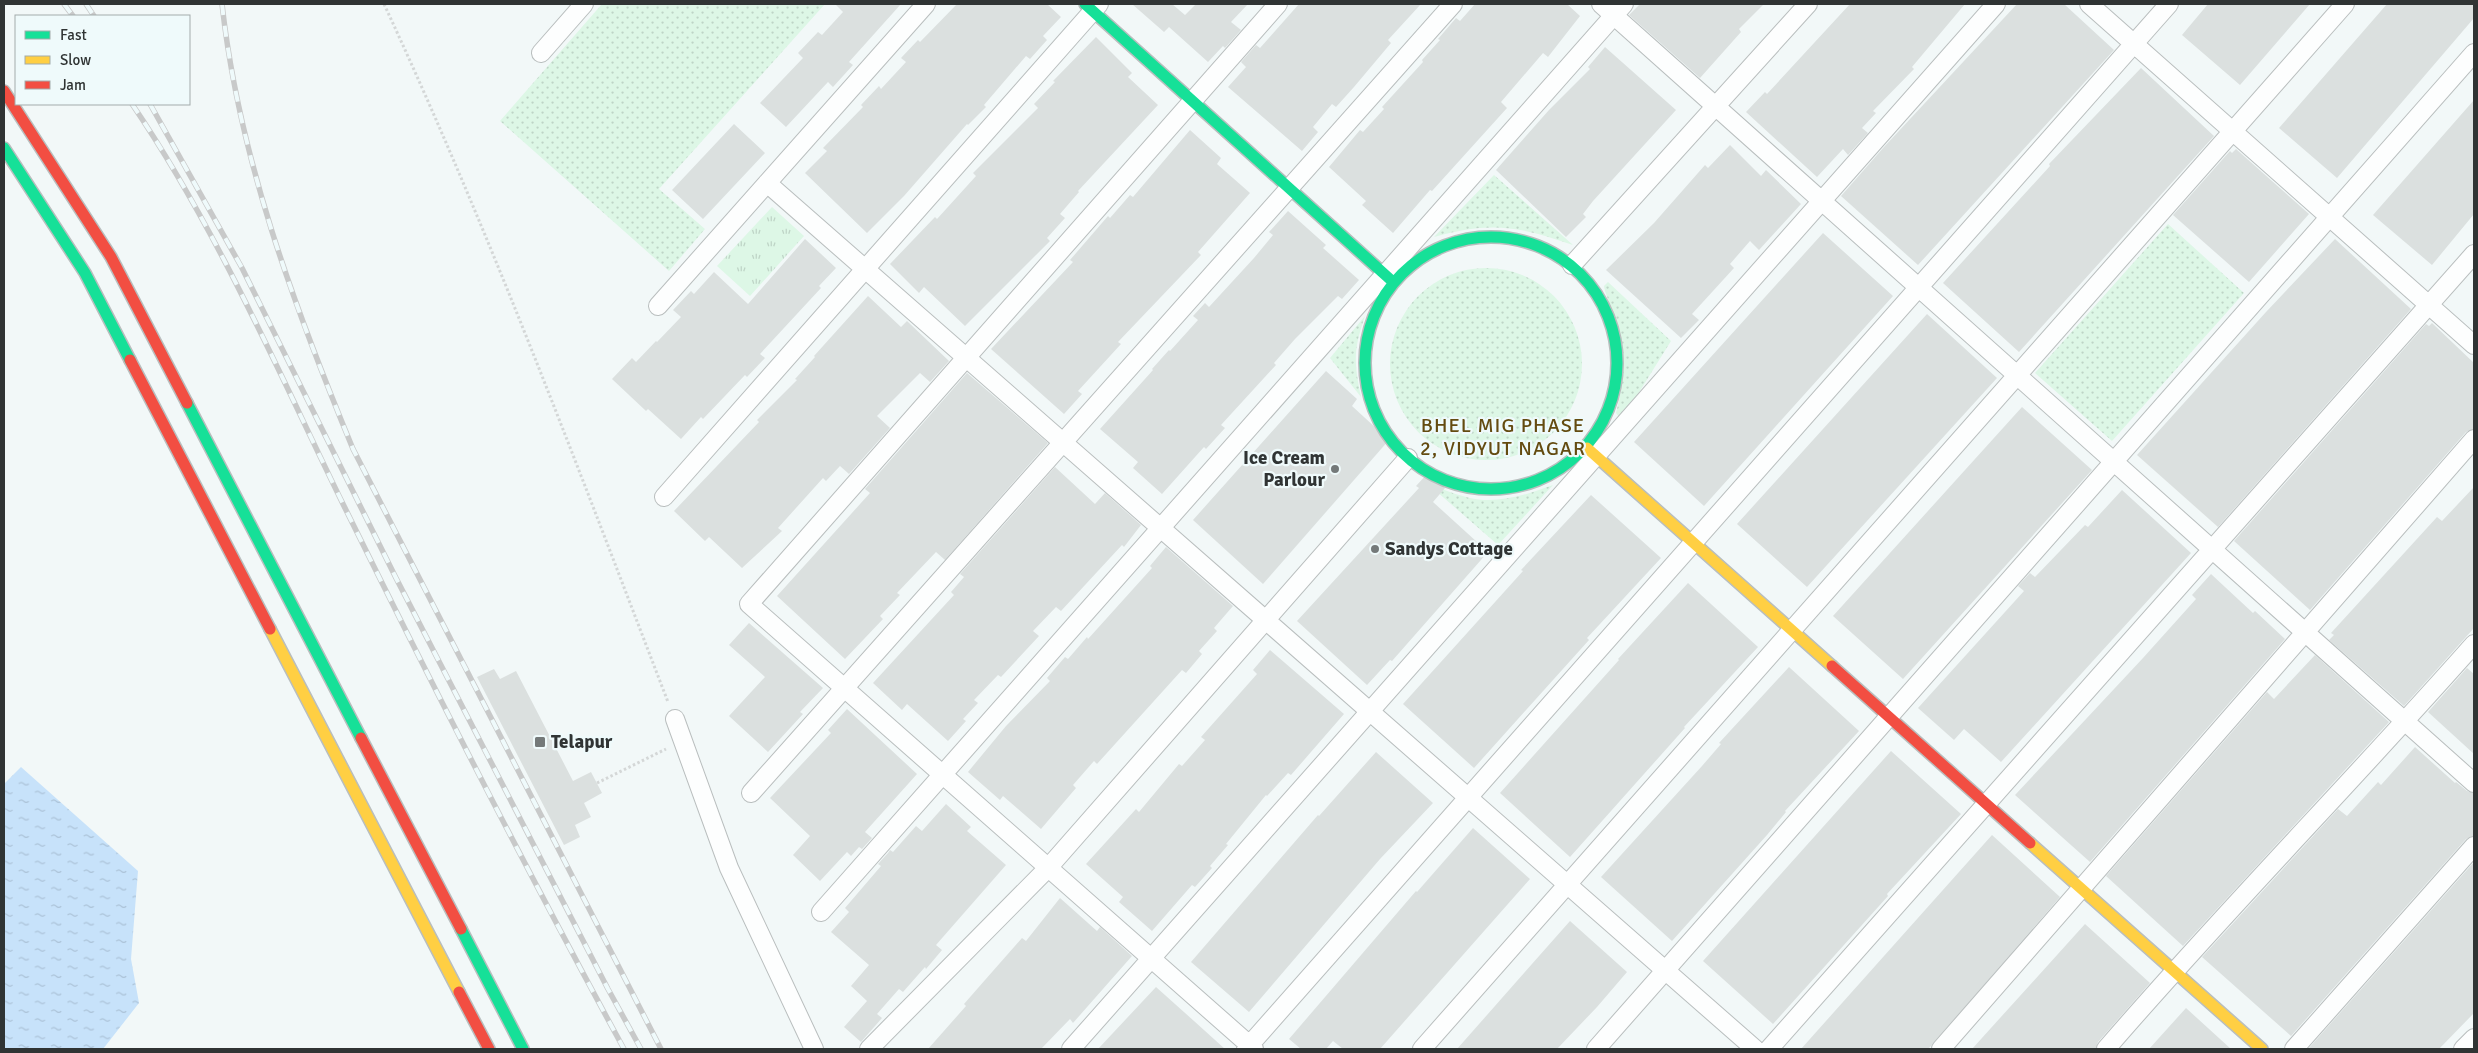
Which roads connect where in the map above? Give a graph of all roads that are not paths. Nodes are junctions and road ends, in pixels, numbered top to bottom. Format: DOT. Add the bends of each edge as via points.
graph roads {
  1 [pos="584,4"];
  2 [pos="926,4"];
  3 [pos="1278,4"];
  4 [pos="1453,4"];
  5 [pos="1808,4"];
  6 [pos="1996,4"];
  7 [pos="2089,4"];
  8 [pos="2169,4"];
  9 [pos="2345,4"];
  10 [pos="1092,6"];
  11 [pos="1613,8"];
  12 [pos="2134,44"];
  13 [pos="541,53"];
  14 [pos="2474,53"];
  15 [pos="4,91"];
  16 [pos="1192,101"];
  17 [pos="1716,106"];
  18 [pos="2233,131"];
  19 [pos="4,148"];
  20 [pos="767,183"];
  21 [pos="1289,188"];
  22 [pos="1822,201"];
  23 [pos="2330,217"];
  24 [pos="2474,254"];
  25 [pos="1572,265"];
  26 [pos="865,269"];
  27 [pos="1388,278"];
  28 [pos="1919,288"];
  29 [pos="2429,305"];
  30 [pos="658,306"];
  31 [pos="2474,345"];
  32 [pos="966,358"];
  33 [pos="2017,375"];
  34 [pos="2474,439"];
  35 [pos="1063,442"];
  36 [pos="1592,452"];
  37 [pos="1408,458"];
  38 [pos="2114,462"];
  39 [pos="664,497"];
  40 [pos="1160,528"];
  41 [pos="1694,542"];
  42 [pos="2212,550"];
  43 [pos="1266,620"];
  44 [pos="1792,630"];
  45 [pos="2305,632"];
  46 [pos="2474,644"];
  47 [pos="844,688"];
  48 [pos="1370,712"];
  49 [pos="1890,717"];
  50 [pos="675,719"];
  51 [pos="2405,722"];
  52 [pos="942,775"];
  53 [pos="2474,784"];
  54 [pos="751,793"];
  55 [pos="1468,798"];
  56 [pos="1987,804"];
  57 [pos="2474,846"];
  58 [pos="1048,868"];
  59 [pos="1567,885"];
  60 [pos="2082,888"];
  61 [pos="821,912"];
  62 [pos="1151,959"];
  63 [pos="1665,971"];
  64 [pos="2173,971"];
  65 [pos="2474,1038"];
  66 [pos="1250,1048"];
  67 [pos="489,1049"];
  68 [pos="523,1049"];
  69 [pos="814,1049"];
  70 [pos="869,1049"];
  71 [pos="1071,1049"];
  72 [pos="1422,1049"];
  73 [pos="1596,1049"];
  74 [pos="1755,1049"];
  75 [pos="1770,1049"];
  76 [pos="1941,1049"];
  77 [pos="2106,1049"];
  78 [pos="2262,1049"];
  79 [pos="2294,1049"];
  80 [pos="2463,1049"];
  1 -- 13 [label="street"];
  2 -- 20 [label="street"];
  3 -- 16 [label="street"];
  4 -- 21 [label="street"];
  5 -- 17 [label="street"];
  6 -- 22 [label="street"];
  7 -- 12 [label="street"];
  8 -- 12 [label="street"];
  9 -- 18 [label="street"];
  10 -- 16 [label="street"];
  10 -- 26 [label="street"];
  11 -- 17 [label="street"];
  11 -- 27 [label="street"];
  12 -- 18 [label="street"];
  12 -- 28 [label="street"];
  14 -- 23 [label="street"];
  15 -- 68 [label="street" via="112,257"];
  16 -- 21 [label="street"];
  16 -- 32 [label="street"];
  17 -- 22 [label="street"];
  17 -- 25 [label="street"];
  18 -- 23 [label="street"];
  18 -- 33 [label="street"];
  19 -- 67 [label="street" via="85,272"];
  20 -- 26 [label="street"];
  20 -- 30 [label="street"];
  21 -- 27 [label="street"];
  21 -- 35 [label="street"];
  22 -- 28 [label="street"];
  22 -- 36 [label="street"];
  23 -- 29 [label="street"];
  23 -- 38 [label="street"];
  24 -- 29 [label="street"];
  25 -- 27 [label="street" via="1538,245 1499,236 1460,240 1424,255"];
  25 -- 36 [label="street" via="1599,296 1615,333 1618,374 1608,413"];
  26 -- 32 [label="street"];
  26 -- 39 [label="street"];
  27 -- 37 [label="street" via="1374,315 1365,353 1368,392 1383,428"];
  27 -- 40 [label="street"];
  28 -- 33 [label="street"];
  28 -- 41 [label="street"];
  29 -- 31 [label="street"];
  29 -- 42 [label="street"];
  32 -- 35 [label="street"];
  32 -- 47 [label="street" via="749,604"];
  33 -- 38 [label="street"];
  33 -- 44 [label="street"];
  34 -- 45 [label="street"];
  35 -- 40 [label="street"];
  35 -- 47 [label="street"];
  36 -- 37 [label="street" via="1557,472 1520,487 1480,489 1442,479"];
  36 -- 41 [label="street"];
  36 -- 48 [label="street"];
  37 -- 43 [label="street"];
  38 -- 42 [label="street"];
  38 -- 49 [label="street"];
  40 -- 43 [label="street"];
  40 -- 52 [label="street"];
  41 -- 44 [label="street"];
  41 -- 55 [label="street"];
  42 -- 45 [label="street"];
  42 -- 56 [label="street"];
  43 -- 48 [label="street"];
  43 -- 58 [label="street"];
  44 -- 49 [label="street"];
  44 -- 59 [label="street"];
  45 -- 51 [label="street"];
  45 -- 60 [label="street"];
  46 -- 51 [label="street"];
  47 -- 52 [label="street"];
  47 -- 54 [label="street"];
  48 -- 55 [label="street"];
  48 -- 62 [label="street"];
  49 -- 56 [label="street"];
  49 -- 63 [label="street"];
  50 -- 69 [label="street" via="729,868"];
  51 -- 53 [label="street"];
  51 -- 64 [label="street"];
  52 -- 58 [label="street"];
  52 -- 61 [label="street"];
  55 -- 59 [label="street"];
  55 -- 66 [label="street"];
  56 -- 60 [label="street"];
  56 -- 75 [label="street"];
  57 -- 79 [label="street"];
  58 -- 62 [label="street"];
  58 -- 70 [label="street"];
  59 -- 63 [label="street"];
  59 -- 72 [label="street"];
  60 -- 64 [label="street"];
  60 -- 76 [label="street"];
  62 -- 66 [label="street"];
  62 -- 71 [label="street"];
  63 -- 73 [label="street"];
  63 -- 74 [label="street"];
  64 -- 77 [label="street"];
  64 -- 78 [label="street"];
  65 -- 80 [label="street"];
}
